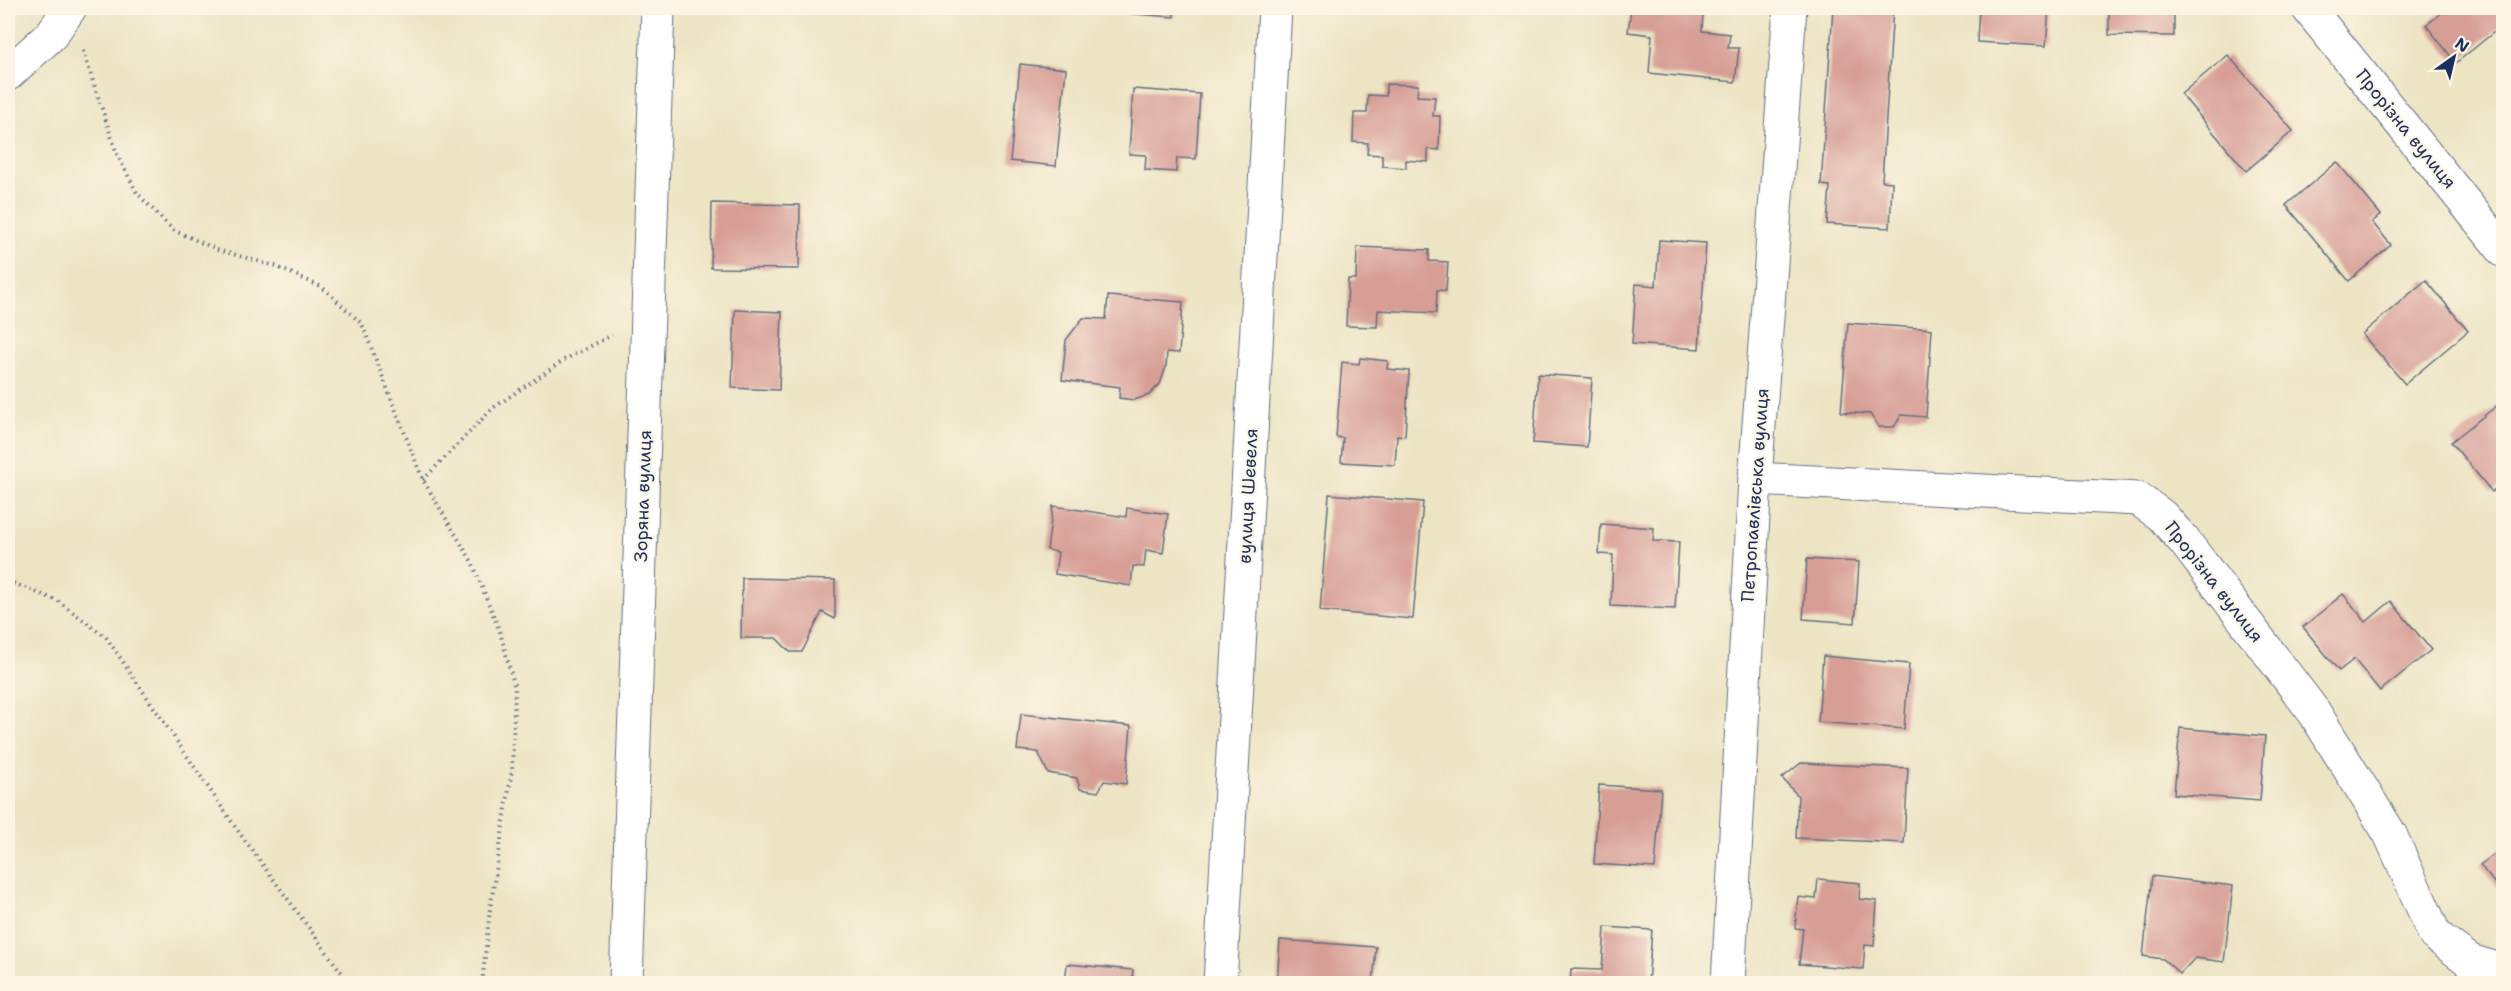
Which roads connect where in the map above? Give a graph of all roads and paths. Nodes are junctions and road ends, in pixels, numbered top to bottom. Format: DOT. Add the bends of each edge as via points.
graph roads {
  1 [pos="658,8"];
  2 [pos="1275,8"];
  3 [pos="1790,8"];
  4 [pos="2308,8"];
  5 [pos="70,9"];
  6 [pos="8,74"];
  7 [pos="2504,251"];
  8 [pos="650,315"];
  9 [pos="1755,479"];
  10 [pos="423,480"];
  11 [pos="8,581"];
  12 [pos="2504,968"];
  13 [pos="350,984"];
  14 [pos="482,984"];
  15 [pos="626,984"];
  16 [pos="1220,984"];
  17 [pos="1728,984"];
  1 -- 8 [label="street, Зоряна вулиця"];
  2 -- 16 [label="street, вулиця Шевеля"];
  3 -- 9 [label="street, Петропавлівська вулиця"];
  4 -- 7 [label="street, Прорізна вулиця"];
  5 -- 6 [label="street" via="51,35"];
  5 -- 10 [label="path" via="117,153 136,193 173,230 322,287 362,324"];
  8 -- 10 [label="path" via="564,360 493,408"];
  8 -- 15 [label="street, Зоряна вулиця"];
  9 -- 12 [label="street, Прорізна вулиця" via="2138,499 2161,515 2186,542 2314,712 2390,834 2435,935 2470,961"];
  9 -- 17 [label="street, Петропавлівська вулиця"];
  10 -- 14 [label="path" via="472,562 500,632 515,688 512,770"];
  11 -- 13 [label="path" via="58,601 106,637 238,831"];
}
